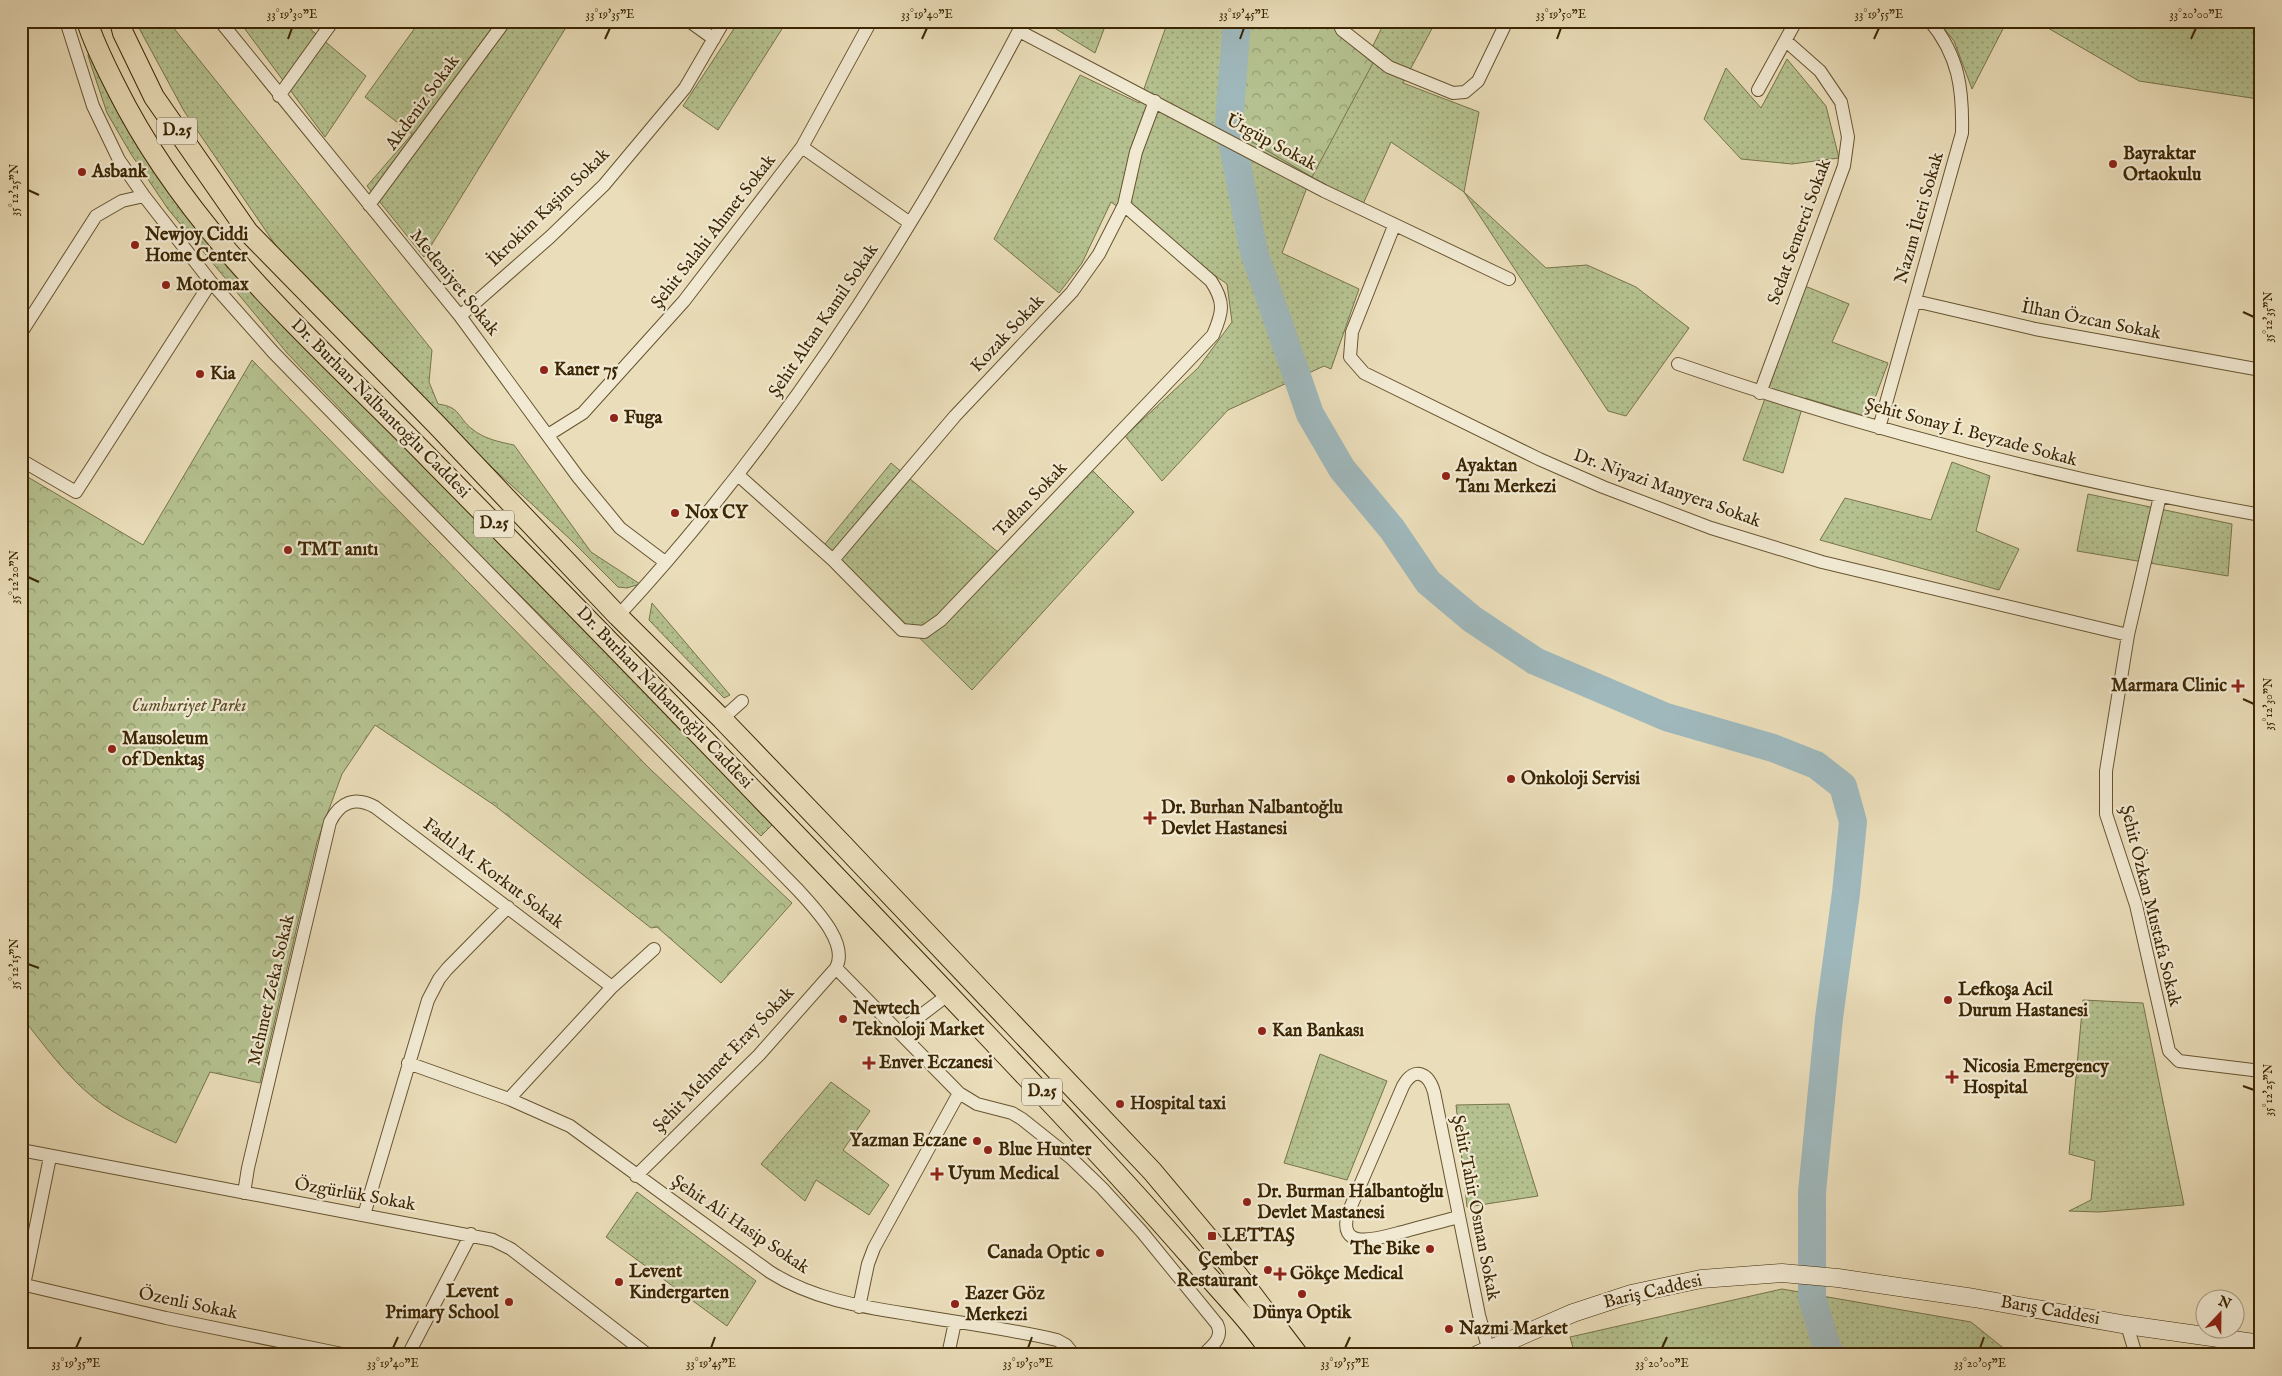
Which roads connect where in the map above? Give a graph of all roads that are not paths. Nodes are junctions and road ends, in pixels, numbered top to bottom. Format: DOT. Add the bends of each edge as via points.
graph roads {
  1 [pos="66,21"];
  2 [pos="87,21"];
  3 [pos="120,21"];
  4 [pos="220,21"];
  5 [pos="333,21"];
  6 [pos="505,21"];
  7 [pos="689,21"];
  8 [pos="724,21"];
  9 [pos="871,21"];
  10 [pos="1338,21"];
  11 [pos="1507,21"];
  12 [pos="1796,21"];
  13 [pos="1930,21"];
  14 [pos="1021,26"];
  15 [pos="714,39"];
  16 [pos="1786,41"];
  17 [pos="1758,90"];
  18 [pos="279,96"];
  19 [pos="1155,101"];
  20 [pos="802,147"];
  21 [pos="144,196"];
  22 [pos="369,205"];
  23 [pos="1124,206"];
  24 [pos="910,223"];
  25 [pos="1394,226"];
  26 [pos="1509,279"];
  27 [pos="211,282"];
  28 [pos="1915,301"];
  29 [pos="460,316"];
  30 [pos="21,333"];
  31 [pos="1678,364"];
  32 [pos="2261,370"];
  33 [pos="1760,393"];
  34 [pos="1879,428"];
  35 [pos="548,435"];
  36 [pos="21,460"];
  37 [pos="738,475"];
  38 [pos="2160,496"];
  39 [pos="2261,515"];
  40 [pos="832,560"];
  41 [pos="665,562"];
  42 [pos="618,616"];
  43 [pos="2128,635"];
  44 [pos="742,701"];
  45 [pos="722,720"];
  46 [pos="348,802"];
  47 [pos="508,907"];
  48 [pos="654,948"];
  49 [pos="836,968"];
  50 [pos="612,987"];
  51 [pos="949,994"];
  52 [pos="899,1032"];
  53 [pos="408,1063"];
  54 [pos="2261,1071"];
  55 [pos="959,1092"];
  56 [pos="508,1099"];
  57 [pos="21,1150"];
  58 [pos="50,1157"];
  59 [pos="636,1176"];
  60 [pos="244,1192"];
  61 [pos="364,1215"];
  62 [pos="1458,1217"];
  63 [pos="471,1234"];
  64 [pos="1838,1278"];
  65 [pos="22,1285"];
  66 [pos="859,1307"];
  67 [pos="955,1322"];
  68 [pos="2127,1325"];
  69 [pos="2261,1344"];
  70 [pos="1485,1353"];
  71 [pos="347,1355"];
  72 [pos="408,1355"];
  73 [pos="648,1355"];
  74 [pos="948,1355"];
  75 [pos="1074,1355"];
  76 [pos="1203,1355"];
  77 [pos="1273,1355"];
  78 [pos="1298,1355"];
  79 [pos="2136,1355"];
  1 -- 21 [label="street" via="93,106 119,160"];
  2 -- 51 [label="main road, Dr. Burhan Nalbantoğlu Caddesi / D.25" via="92,39 127,109 159,164 232,258"];
  3 -- 42 [label="main road, Dr. Burhan Nalbantoğlu Caddesi / D.25" via="154,98 248,232"];
  4 -- 18 [label="street, Medeniyet Sokak"];
  5 -- 18 [label="street"];
  6 -- 22 [label="street, Akdeniz Sokak"];
  7 -- 15 [label="street"];
  8 -- 15 [label="street, İkrokim Kaşim Sokak"];
  9 -- 20 [label="street, Şehit Salahi Ahmet Sokak"];
  10 -- 11 [label="street" via="1342,30 1389,67 1453,93 1465,92 1478,81"];
  12 -- 16 [label="street"];
  13 -- 28 [label="street, Nazım İleri Sokak" via="1940,33 1956,65 1963,99 1962,134"];
  14 -- 19 [label="street, Ürgüp Sokak"];
  14 -- 24 [label="street, Şehit Altan Kamil Sokak" via="964,133"];
  15 -- 29 [label="street, İkrokim Kaşim Sokak" via="685,88 604,185"];
  16 -- 17 [label="street"];
  16 -- 33 [label="street, Sedat Semerci Sokak" via="1820,71 1840,102 1848,137 1844,166"];
  18 -- 22 [label="street, Medeniyet Sokak"];
  19 -- 23 [label="street, Kozak Sokak" via="1136,152"];
  19 -- 25 [label="street, Ürgüp Sokak"];
  20 -- 24 [label="street"];
  20 -- 35 [label="street, Şehit Salahi Ahmet Sokak" via="684,301 583,413"];
  21 -- 27 [label="street"];
  21 -- 30 [label="street" via="122,201 96,216"];
  22 -- 29 [label="street, Medeniyet Sokak"];
  23 -- 40 [label="street, Kozak Sokak" via="1099,254 1072,292 955,416"];
  23 -- 40 [label="street, Taflan Sokak" via="1211,281 1220,295 1221,317 1213,335 941,620 924,632 902,630"];
  24 -- 37 [label="street, Şehit Altan Kamil Sokak" via="821,362"];
  25 -- 26 [label="street, Ürgüp Sokak"];
  25 -- 43 [label="street, Dr. Niyazi Manyera Sokak" via="1352,332 1350,356 1364,373 1539,459 1711,528 1822,562"];
  27 -- 36 [label="street" via="76,492"];
  27 -- 49 [label="street" via="273,352 799,891 825,922 834,939 840,953"];
  28 -- 32 [label="street, İlhan Özcan Sokak" via="2035,329"];
  28 -- 34 [label="street, Nazım İleri Sokak"];
  29 -- 35 [label="street, Medeniyet Sokak"];
  31 -- 33 [label="street, Şehit Sonay İ. Beyzade Sokak"];
  33 -- 34 [label="street, Şehit Sonay İ. Beyzade Sokak"];
  34 -- 38 [label="street, Şehit Sonay İ. Beyzade Sokak" via="2044,472"];
  35 -- 41 [label="street, Medeniyet Sokak" via="620,528"];
  37 -- 40 [label="street, Taflan Sokak"];
  37 -- 41 [label="street, Şehit Altan Kamil Sokak"];
  38 -- 39 [label="street, Şehit Sonay İ. Beyzade Sokak"];
  38 -- 43 [label="street, Şehit Özkan Mustafa Sokak"];
  41 -- 42 [label="street, Şehit Altan Kamil Sokak"];
  42 -- 45 [label="main road, Dr. Burhan Nalbantoğlu Caddesi / D.25"];
  43 -- 54 [label="street, Şehit Özkan Mustafa Sokak" via="2106,771 2106,814 2136,905 2166,1045 2179,1061"];
  44 -- 45 [label="street"];
  45 -- 78 [label="main road, Dr. Burhan Nalbantoğlu Caddesi / D.25" via="1152,1171 1220,1252"];
  46 -- 47 [label="street, Fadıl M. Korkut Sokak" via="363,802 375,807"];
  46 -- 60 [label="street, Mehmet Zeka Sokak" via="338,809 330,822"];
  47 -- 50 [label="street, Fadıl M. Korkut Sokak"];
  47 -- 53 [label="street" via="439,979 425,1006"];
  48 -- 50 [label="street"];
  49 -- 52 [label="street"];
  49 -- 59 [label="street, Şehit Mehmet Eray Sokak" via="759,1055"];
  50 -- 56 [label="street"];
  51 -- 52 [label="street"];
  51 -- 77 [label="main road, Dr. Burhan Nalbantoğlu Caddesi / D.25" via="1128,1184"];
  52 -- 55 [label="street"];
  53 -- 56 [label="street, Şehit Ali Hasip Sokak"];
  53 -- 61 [label="street"];
  55 -- 66 [label="street" via="874,1248"];
  55 -- 76 [label="street" via="977,1104 1000,1109 1022,1119 1044,1134 1102,1188 1170,1264 1217,1324 1219,1338"];
  56 -- 59 [label="street, Şehit Ali Hasip Sokak" via="570,1126"];
  57 -- 58 [label="street, Özgürlük Sokak"];
  58 -- 60 [label="street, Özgürlük Sokak"];
  58 -- 65 [label="street"];
  59 -- 66 [label="street, Şehit Ali Hasip Sokak" via="781,1279 806,1291"];
  60 -- 61 [label="street, Özgürlük Sokak"];
  61 -- 63 [label="street, Özgürlük Sokak"];
  62 -- 62 [label="street, Şehit Tahir Osman Sokak" via="1368,1240 1351,1236 1346,1231 1348,1213 1403,1086 1413,1075 1430,1080 1434,1092"];
  62 -- 70 [label="street, Şehit Tahir Osman Sokak"];
  63 -- 72 [label="street"];
  63 -- 73 [label="street, Özgürlük Sokak" via="511,1249"];
  64 -- 68 [label="street, Barış Caddesi"];
  64 -- 70 [label="street, Bariş Caddesi" via="1782,1273 1701,1279 1638,1292 1573,1313"];
  65 -- 71 [label="street, Özenli Sokak"];
  66 -- 67 [label="street, Şehit Ali Hasip Sokak"];
  67 -- 74 [label="street"];
  67 -- 75 [label="street, Şehit Ali Hasip Sokak" via="1057,1340"];
  68 -- 69 [label="street, Barış Caddesi"];
  68 -- 79 [label="street"];
}
